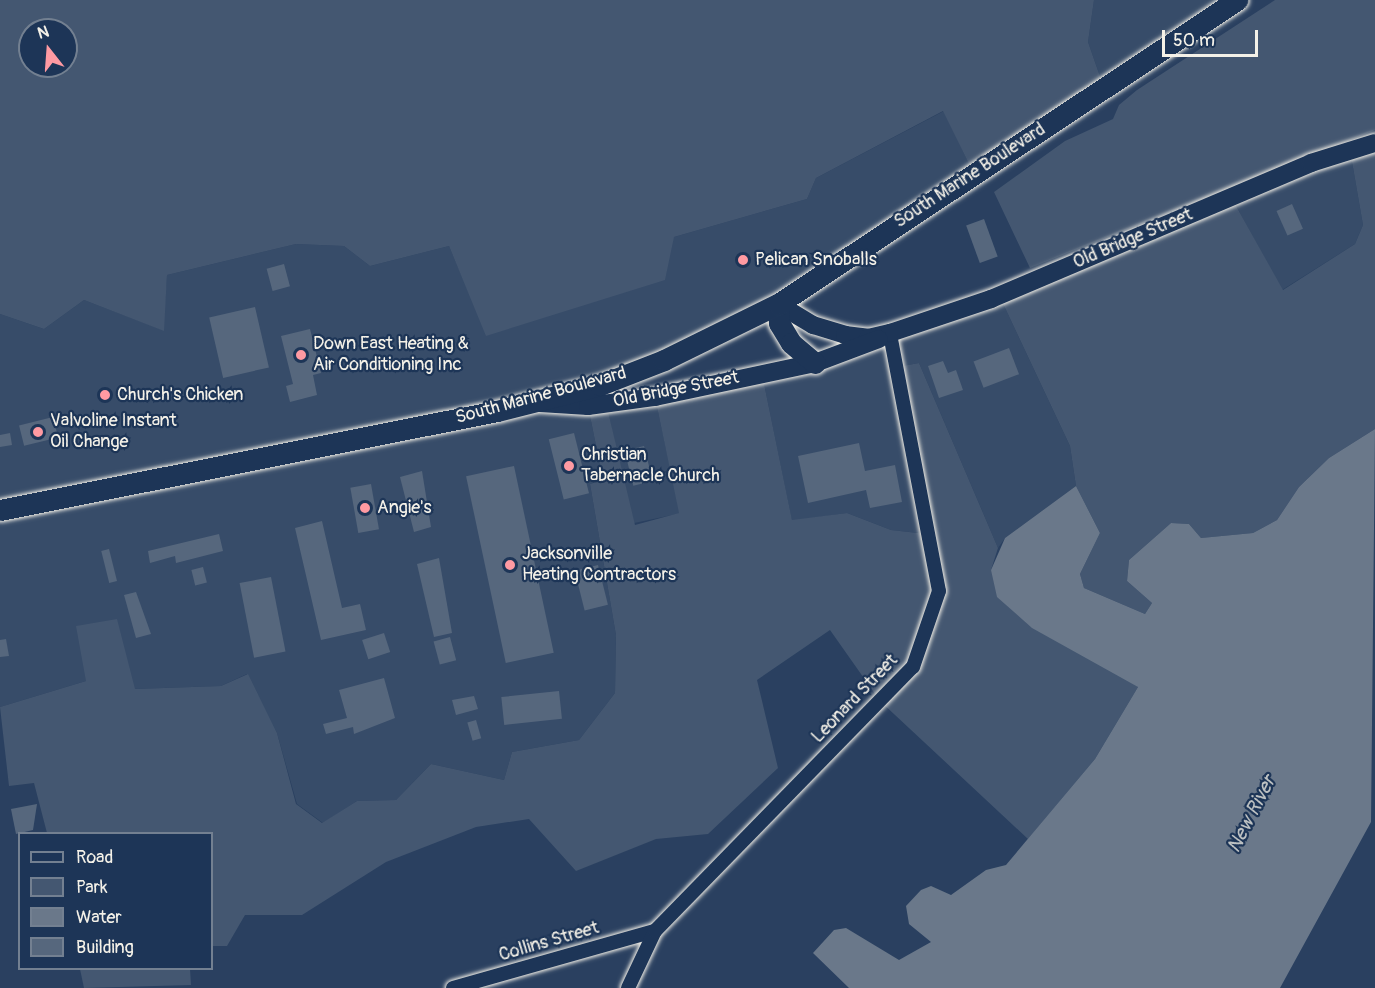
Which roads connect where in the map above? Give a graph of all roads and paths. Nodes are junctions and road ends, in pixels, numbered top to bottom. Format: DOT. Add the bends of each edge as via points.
graph roads {
  1 [pos="1237,0"];
  2 [pos="1375,143"];
  3 [pos="778,304"];
  4 [pos="890,333"];
  5 [pos="815,363"];
  6 [pos="527,403"];
  7 [pos="0,510"];
  8 [pos="655,931"];
  9 [pos="453,988"];
  10 [pos="628,988"];
  1 -- 3 [label="main road, South Marine Boulevard"];
  2 -- 4 [label="main road, Old Bridge Street" via="1311,163 992,299"];
  3 -- 4 [label="main road, Old Bridge Street" via="813,325 845,335 868,338"];
  3 -- 5 [label="main road" via="779,323 791,343"];
  3 -- 6 [label="main road, South Marine Boulevard" via="664,360 600,384"];
  4 -- 5 [label="main road, Old Bridge Street"];
  4 -- 8 [label="street, Leonard Street" via="939,591 913,667"];
  5 -- 6 [label="main road, Old Bridge Street" via="655,397 588,406"];
  6 -- 7 [label="main road, South Marine Boulevard"];
  8 -- 9 [label="street, Collins Street"];
  8 -- 10 [label="street, Leonard Street"];
}
